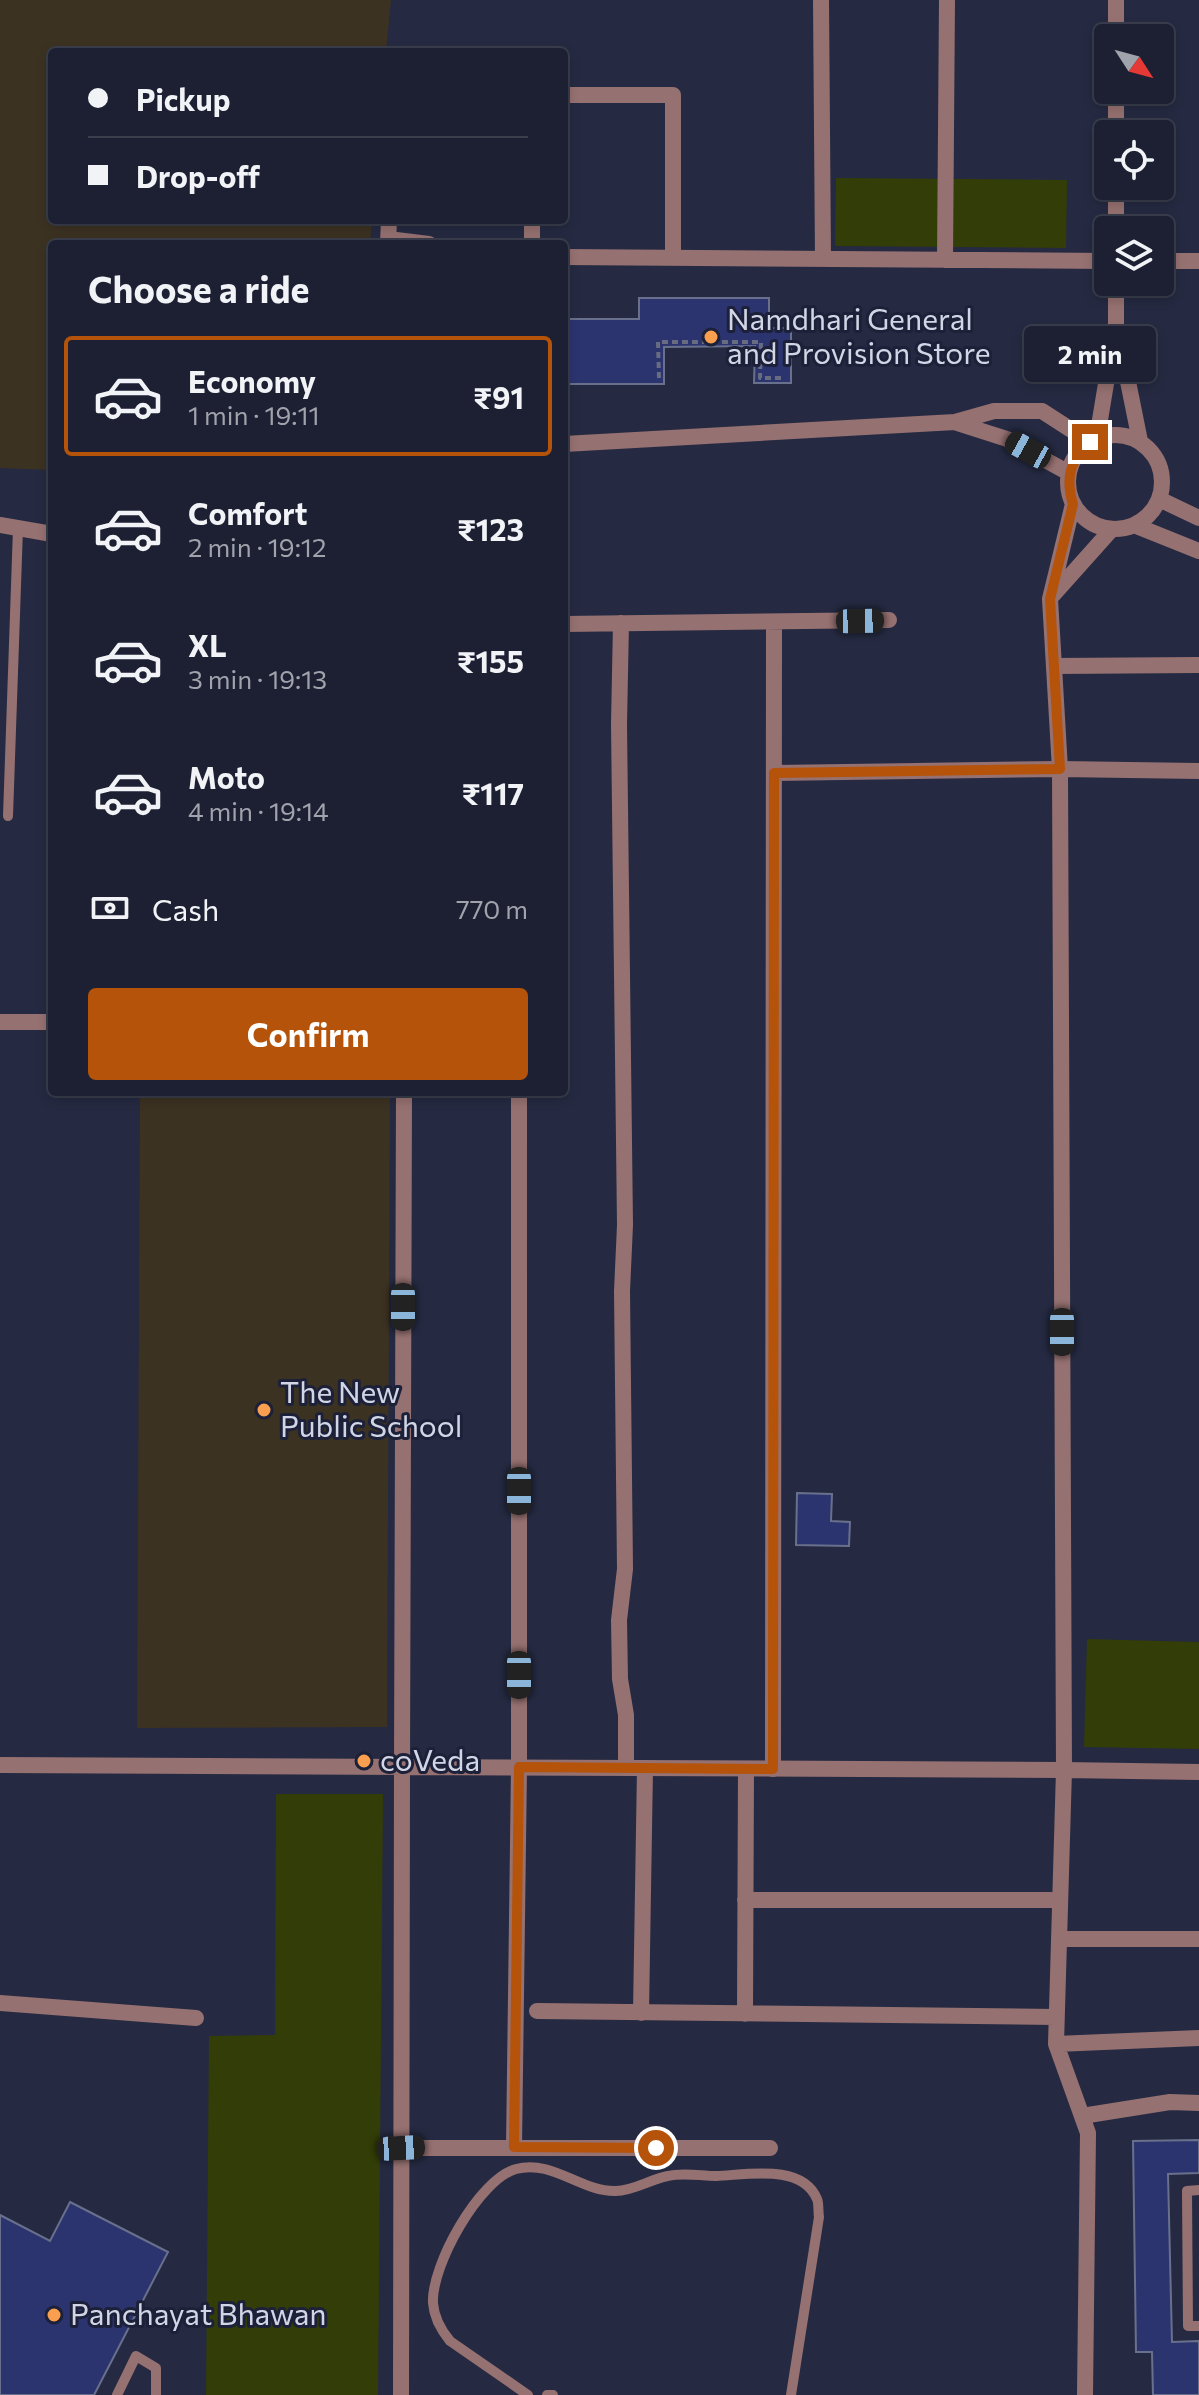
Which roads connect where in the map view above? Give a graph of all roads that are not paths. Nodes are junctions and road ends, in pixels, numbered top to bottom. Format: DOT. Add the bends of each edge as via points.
graph roads {
  1 [pos="821,0"];
  2 [pos="947,0"];
  3 [pos="1116,0"];
  4 [pos="1116,24"];
  5 [pos="568,95"];
  6 [pos="568,257"];
  7 [pos="673,258"];
  8 [pos="823,259"];
  9 [pos="945,260"];
  10 [pos="1094,261"];
  11 [pos="1174,261"];
  12 [pos="1199,261"];
  13 [pos="1116,296"];
  14 [pos="1116,323"];
  15 [pos="955,422"];
  16 [pos="1093,440"];
  17 [pos="1140,441"];
  18 [pos="568,444"];
  19 [pos="1069,473"];
  20 [pos="1159,499"];
  21 [pos="1073,504"];
  22 [pos="1199,518"];
  23 [pos="0,525"];
  24 [pos="1134,525"];
  25 [pos="18,528"];
  26 [pos="1112,529"];
  27 [pos="48,533"];
  28 [pos="1199,551"];
  29 [pos="1050,599"];
  30 [pos="889,620"];
  31 [pos="774,622"];
  32 [pos="621,623"];
  33 [pos="568,624"];
  34 [pos="1199,665"];
  35 [pos="1054,666"];
  36 [pos="1060,769"];
  37 [pos="1199,771"];
  38 [pos="774,773"];
  39 [pos="8,816"];
  40 [pos="0,1022"];
  41 [pos="48,1022"];
  42 [pos="404,1096"];
  43 [pos="519,1096"];
  44 [pos="0,1765"];
  45 [pos="402,1767"];
  46 [pos="519,1767"];
  47 [pos="626,1768"];
  48 [pos="645,1768"];
  49 [pos="746,1769"];
  50 [pos="773,1769"];
  51 [pos="1064,1770"];
  52 [pos="1199,1772"];
  53 [pos="745,1900"];
  54 [pos="1060,1900"];
  55 [pos="1059,1939"];
  56 [pos="1199,1939"];
  57 [pos="0,2003"];
  58 [pos="537,2011"];
  59 [pos="641,2013"];
  60 [pos="745,2014"];
  61 [pos="1056,2017"];
  62 [pos="196,2018"];
  63 [pos="1199,2038"];
  64 [pos="1056,2044"];
  65 [pos="1199,2103"];
  66 [pos="1082,2116"];
  67 [pos="514,2147"];
  68 [pos="401,2148"];
  69 [pos="770,2148"];
  70 [pos="1199,2190"];
  71 [pos="1199,2326"];
  72 [pos="117,2395"];
  73 [pos="156,2395"];
  74 [pos="401,2395"];
  75 [pos="528,2395"];
  76 [pos="791,2395"];
  77 [pos="1085,2395"];
  1 -- 8 [label="street"];
  2 -- 9 [label="street"];
  3 -- 4 [label="street"];
  5 -- 7 [label="street" via="673,95"];
  6 -- 7 [label="street"];
  7 -- 8 [label="street"];
  8 -- 9 [label="street"];
  9 -- 10 [label="street"];
  11 -- 12 [label="street"];
  13 -- 14 [label="street"];
  14 -- 16 [label="street"];
  14 -- 17 [label="street"];
  15 -- 16 [label="street" via="994,411 1042,411"];
  15 -- 18 [label="street"];
  15 -- 19 [label="street" via="1007,439"];
  16 -- 17 [label="street" via="1111,434"];
  16 -- 19 [label="street"];
  17 -- 20 [label="street" via="1158,460"];
  19 -- 21 [label="street"];
  20 -- 22 [label="street"];
  20 -- 24 [label="street"];
  21 -- 26 [label="street" via="1096,525"];
  21 -- 29 [label="street"];
  23 -- 25 [label="street"];
  24 -- 26 [label="street"];
  24 -- 28 [label="street"];
  25 -- 27 [label="street"];
  25 -- 39 [label="lane"];
  26 -- 29 [label="street"];
  29 -- 35 [label="street"];
  30 -- 31 [label="street"];
  31 -- 32 [label="street"];
  31 -- 38 [label="street"];
  32 -- 33 [label="street"];
  32 -- 47 [label="street" via="625,1569 619,1620"];
  34 -- 35 [label="street"];
  35 -- 36 [label="street"];
  36 -- 37 [label="street"];
  36 -- 38 [label="street"];
  36 -- 51 [label="street"];
  38 -- 50 [label="street"];
  40 -- 41 [label="street"];
  42 -- 45 [label="street"];
  43 -- 46 [label="street"];
  44 -- 45 [label="street"];
  45 -- 46 [label="street"];
  45 -- 68 [label="street"];
  46 -- 47 [label="street"];
  46 -- 67 [label="street"];
  47 -- 48 [label="street"];
  48 -- 49 [label="street"];
  48 -- 59 [label="street"];
  49 -- 50 [label="street"];
  49 -- 53 [label="street"];
  50 -- 51 [label="street"];
  51 -- 52 [label="street"];
  51 -- 54 [label="street"];
  53 -- 54 [label="street"];
  53 -- 60 [label="street"];
  54 -- 55 [label="street"];
  55 -- 56 [label="street"];
  55 -- 61 [label="street"];
  57 -- 62 [label="street"];
  58 -- 59 [label="street"];
  59 -- 60 [label="street"];
  60 -- 61 [label="street"];
  61 -- 64 [label="street"];
  63 -- 64 [label="street"];
  64 -- 66 [label="street"];
  65 -- 66 [label="street" via="1170,2102"];
  66 -- 77 [label="street" via="1088,2133"];
  67 -- 68 [label="street"];
  67 -- 69 [label="street"];
  68 -- 74 [label="street"];
  70 -- 71 [label="lane" via="1187,2191 1188,2326"];
  72 -- 73 [label="lane" via="136,2356 156,2368"];
  75 -- 76 [label="lane" via="450,2341 433,2301 458,2228 482,2192 515,2169 533,2167 613,2192 671,2175 784,2175 803,2182 817,2199 819,2217"];
}
